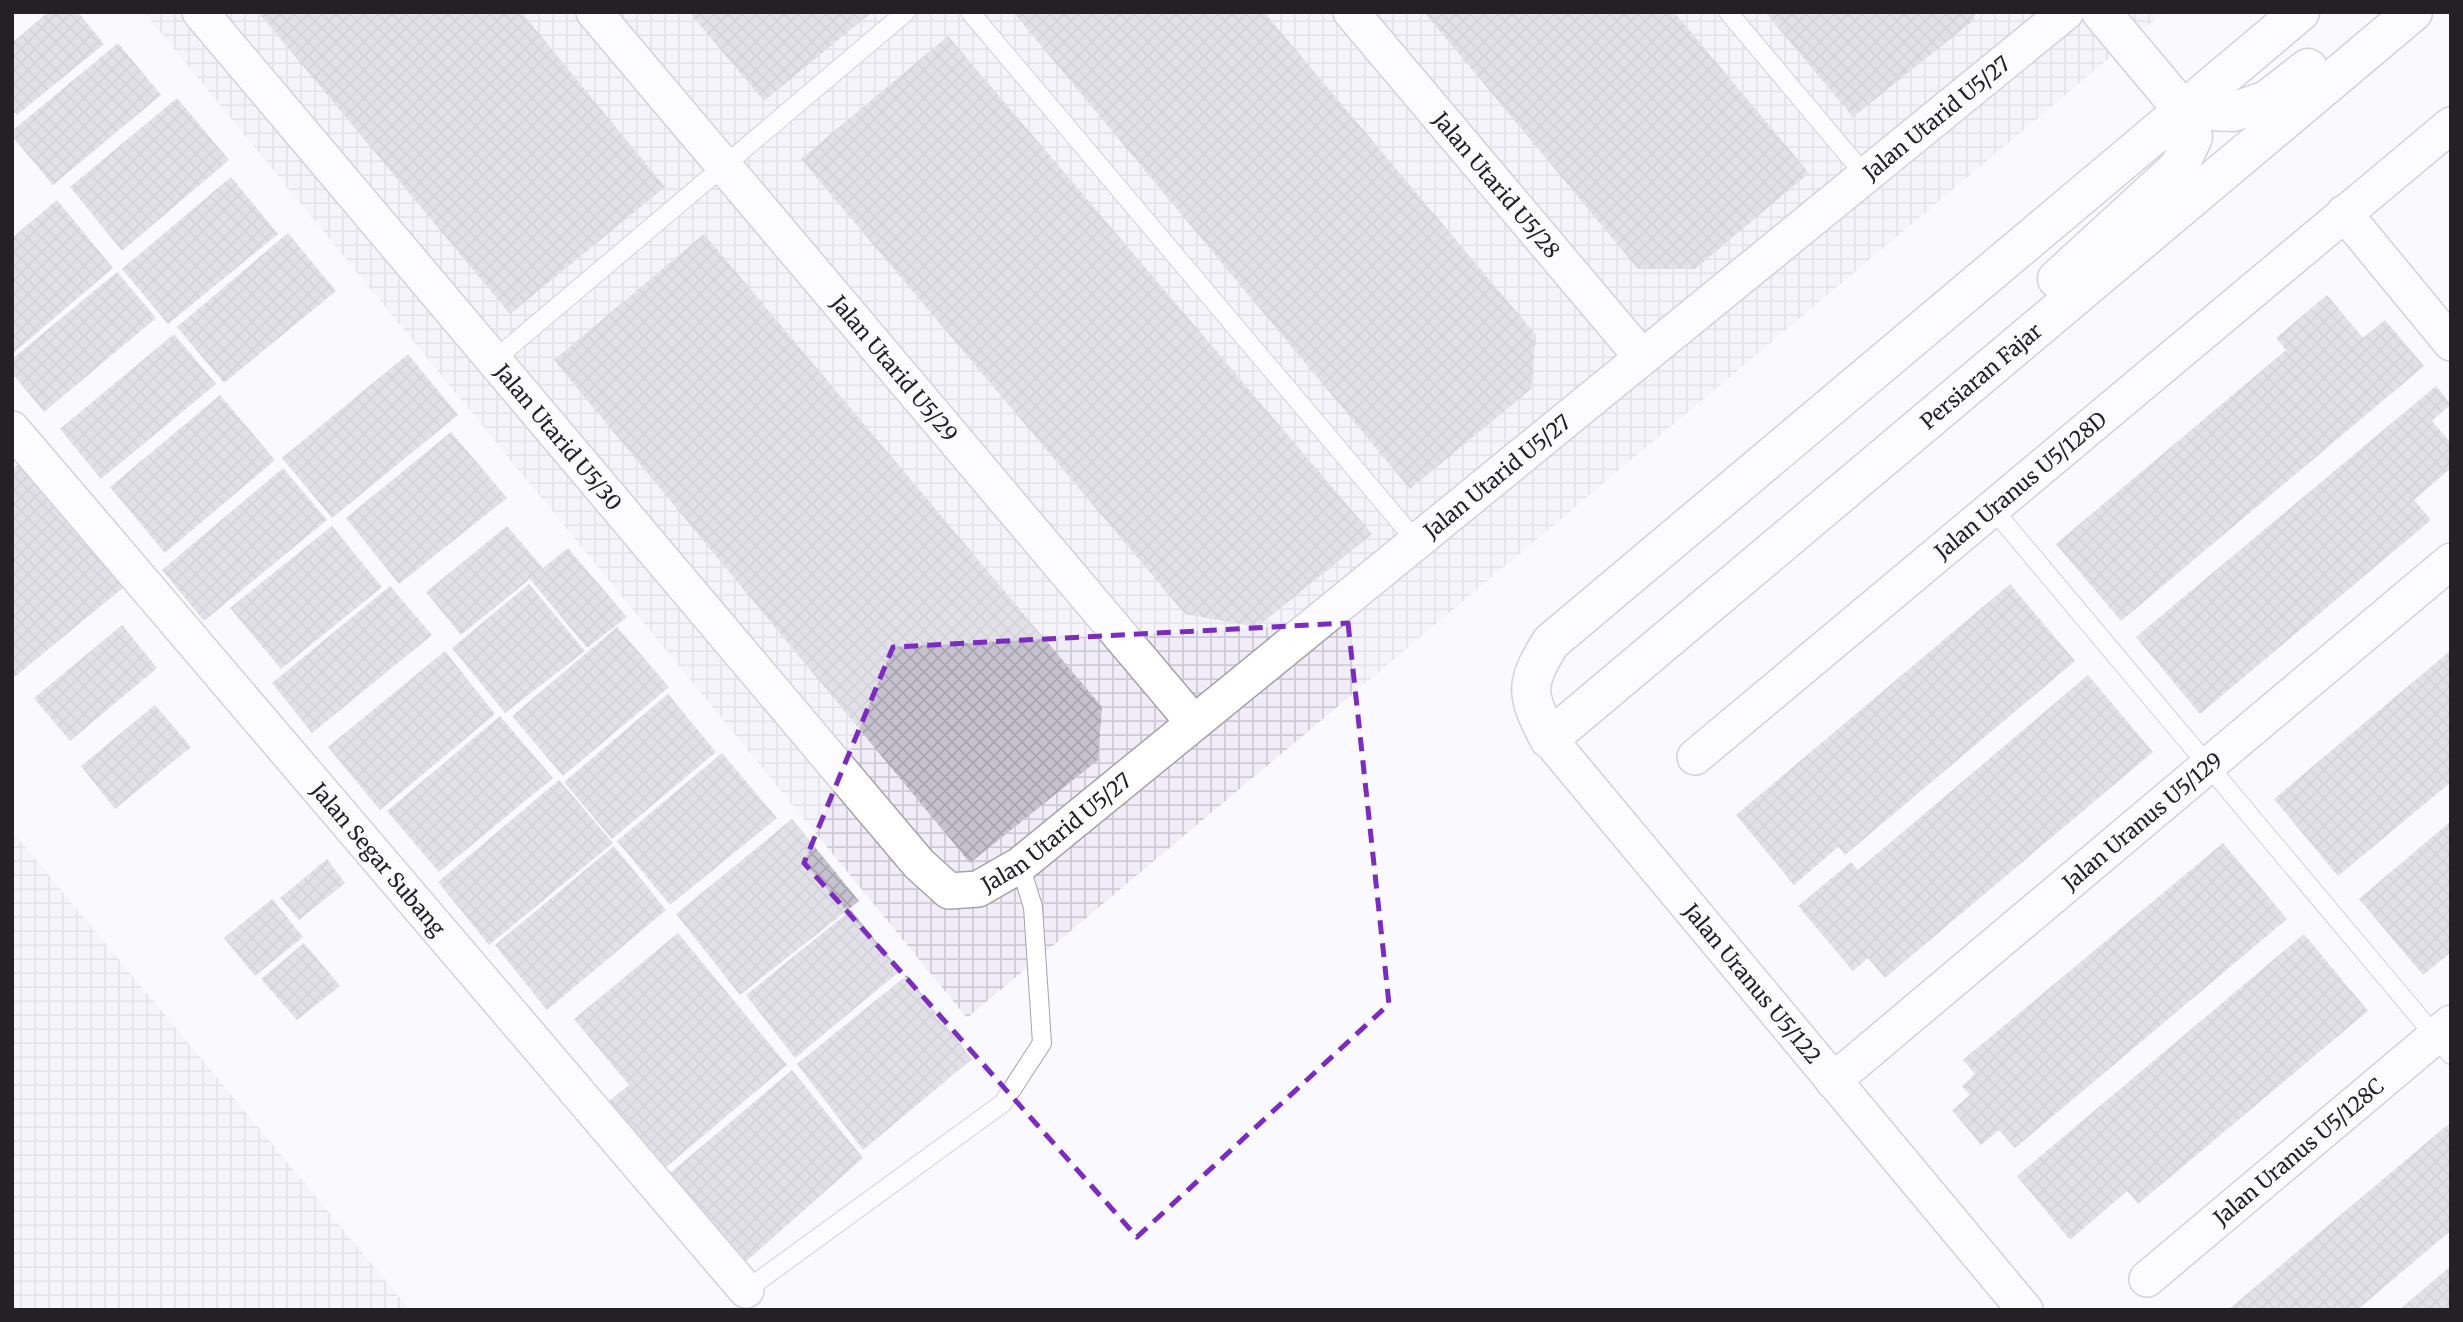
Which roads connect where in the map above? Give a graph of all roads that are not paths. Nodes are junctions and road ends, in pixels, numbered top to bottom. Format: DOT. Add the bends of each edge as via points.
graph roads {
  1 [pos="200,12"];
  2 [pos="594,12"];
  3 [pos="906,12"];
  4 [pos="970,12"];
  5 [pos="1351,12"];
  6 [pos="1728,12"];
  7 [pos="2067,12"];
  8 [pos="2101,12"];
  9 [pos="2301,12"];
  10 [pos="2381,12"];
  11 [pos="2413,12"];
  12 [pos="2183,110"];
  13 [pos="2451,125"];
  14 [pos="724,166"];
  15 [pos="1865,175"];
  16 [pos="2344,213"];
  17 [pos="2451,344"];
  18 [pos="1642,356"];
  19 [pos="494,360"];
  20 [pos="12,429"];
  21 [pos="1881,460"];
  22 [pos="1992,508"];
  23 [pos="1416,541"];
  24 [pos="2451,561"];
  25 [pos="1194,723"];
  26 [pos="1549,739"];
  27 [pos="1695,757"];
  28 [pos="2208,766"];
  29 [pos="919,864"];
  30 [pos="1020,864"];
  31 [pos="2446,1038"];
  32 [pos="1833,1081"];
  33 [pos="2147,1279"];
  34 [pos="746,1290"];
  35 [pos="2025,1310"];
  1 -- 19 [label="street, Jalan Utarid U5/30"];
  2 -- 14 [label="street, Jalan Utarid U5/29"];
  3 -- 14 [label="lane"];
  4 -- 23 [label="lane"];
  5 -- 18 [label="street, Jalan Utarid U5/28"];
  6 -- 15 [label="lane"];
  7 -- 15 [label="street, Jalan Utarid U5/27"];
  8 -- 12 [label="street"];
  9 -- 12 [label="street"];
  10 -- 12 [label="street" via="2267,100 2233,112"];
  11 -- 21 [label="street, Persiaran Fajar"];
  12 -- 21 [label="street" via="2193,137 2179,167 2038,296"];
  12 -- 26 [label="street, Jalan Uranus U5/122" via="1551,642 1532,672 1531,704"];
  13 -- 16 [label="street, Jalan Uranus U5/128D"];
  14 -- 19 [label="lane"];
  14 -- 25 [label="street, Jalan Utarid U5/29"];
  15 -- 18 [label="street, Jalan Utarid U5/27"];
  16 -- 17 [label="street"];
  16 -- 22 [label="street, Jalan Uranus U5/128D"];
  18 -- 23 [label="street, Jalan Utarid U5/27"];
  19 -- 29 [label="street, Jalan Utarid U5/30"];
  20 -- 34 [label="street, Jalan Segar Subang"];
  21 -- 26 [label="street, Persiaran Fajar"];
  22 -- 27 [label="street, Jalan Uranus U5/128D"];
  22 -- 28 [label="lane"];
  23 -- 25 [label="street, Jalan Utarid U5/27"];
  24 -- 28 [label="street, Jalan Uranus U5/129"];
  25 -- 30 [label="street, Jalan Utarid U5/27"];
  26 -- 32 [label="street, Jalan Uranus U5/122"];
  28 -- 31 [label="lane"];
  28 -- 32 [label="street, Jalan Uranus U5/129"];
  29 -- 30 [label="street, Jalan Utarid U5/27" via="949,891 978,889"];
  30 -- 34 [label="lane" via="1033,906 1042,1043 1003,1103"];
  31 -- 33 [label="street, Jalan Uranus U5/128C"];
  32 -- 35 [label="street, Jalan Uranus U5/122"];
}
